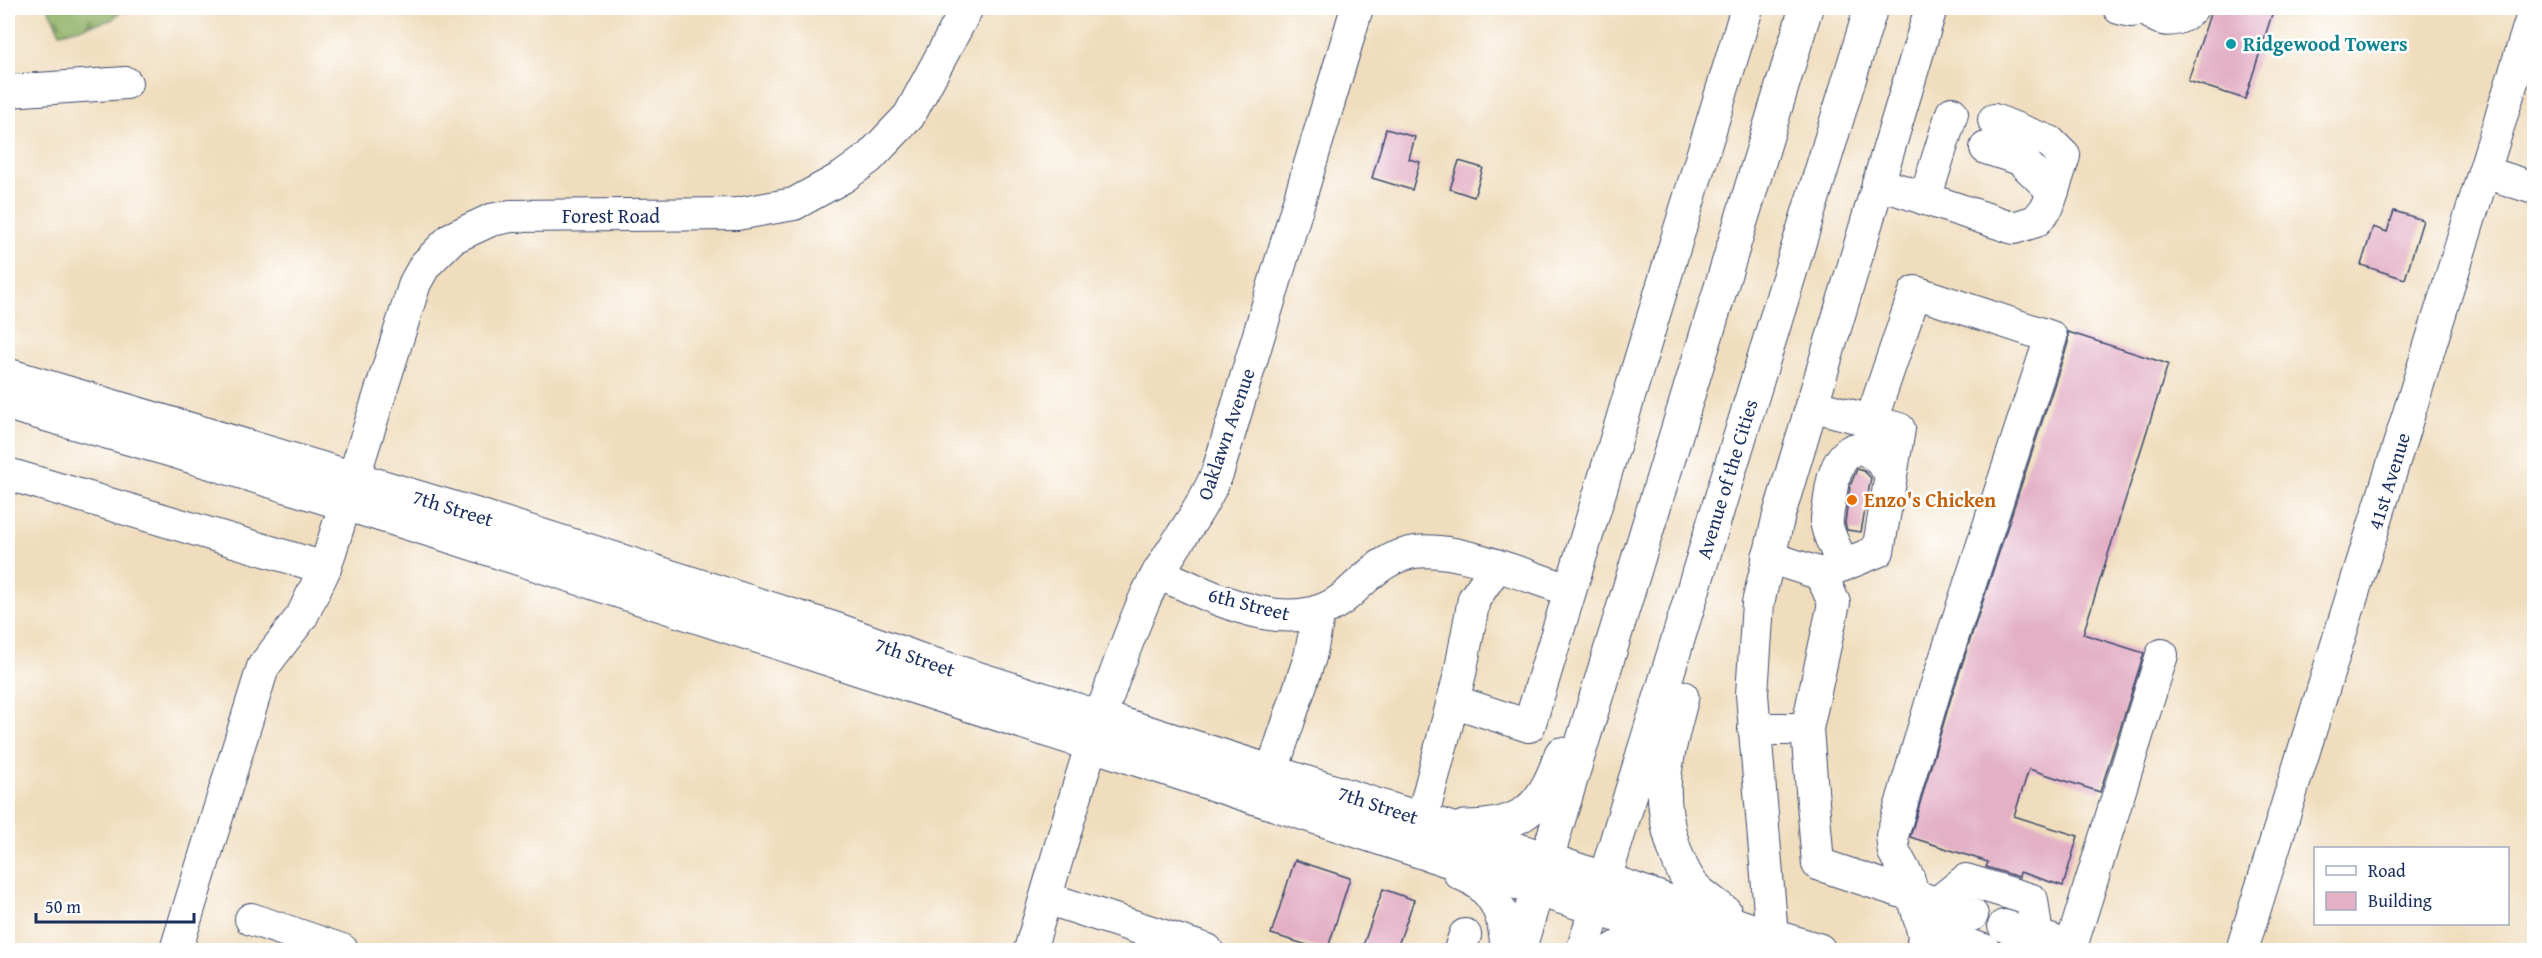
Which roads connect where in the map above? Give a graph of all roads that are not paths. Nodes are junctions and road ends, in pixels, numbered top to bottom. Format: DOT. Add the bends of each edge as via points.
graph roads {
  1 [pos="967,8"];
  2 [pos="1357,8"];
  3 [pos="1747,8"];
  4 [pos="1806,8"];
  5 [pos="1871,8"];
  6 [pos="1931,8"];
  7 [pos="2119,8"];
  8 [pos="2146,8"];
  9 [pos="2192,8"];
  10 [pos="2535,11"];
  11 [pos="126,83"];
  12 [pos="8,91"];
  13 [pos="1902,105"];
  14 [pos="1949,124"];
  15 [pos="2484,172"];
  16 [pos="1878,183"];
  17 [pos="2535,188"];
  18 [pos="1925,199"];
  19 [pos="1768,343"];
  20 [pos="8,375"];
  21 [pos="8,404"];
  22 [pos="1811,405"];
  23 [pos="1871,421"];
  24 [pos="8,474"];
  25 [pos="1891,474"];
  26 [pos="1659,489"];
  27 [pos="350,491"];
  28 [pos="1768,557"];
  29 [pos="1496,567"];
  30 [pos="325,568"];
  31 [pos="1832,569"];
  32 [pos="1158,573"];
  33 [pos="1570,590"];
  34 [pos="1318,612"];
  35 [pos="2162,655"];
  36 [pos="1453,702"];
  37 [pos="1754,729"];
  38 [pos="1807,729"];
  39 [pos="1097,731"];
  40 [pos="1272,771"];
  41 [pos="1434,823"];
  42 [pos="1384,840"];
  43 [pos="1542,874"];
  44 [pos="1600,893"];
  45 [pos="1046,898"];
  46 [pos="1924,900"];
  47 [pos="1972,915"];
  48 [pos="251,920"];
  49 [pos="1687,938"];
  50 [pos="2021,938"];
  51 [pos="1752,941"];
  52 [pos="2070,948"];
  53 [pos="176,951"];
  54 [pos="342,951"];
  55 [pos="1030,951"];
  56 [pos="1207,951"];
  57 [pos="1507,951"];
  58 [pos="1519,951"];
  59 [pos="1583,951"];
  60 [pos="1614,951"];
  61 [pos="1819,951"];
  62 [pos="1922,951"];
  63 [pos="1984,951"];
  64 [pos="2242,951"];
  1 -- 27 [label="street, Forest Road" via="909,116 861,164 795,204 737,214 512,216 491,220 452,238 425,265 415,283"];
  2 -- 32 [label="street, Oaklawn Avenue" via="1218,471 1202,507"];
  3 -- 33 [label="street"];
  4 -- 26 [label="main road"];
  5 -- 19 [label="main road, Avenue of the Cities"];
  6 -- 13 [label="street"];
  7 -- 8 [label="street"];
  8 -- 9 [label="street" via="2152,15 2169,20"];
  10 -- 15 [label="street, 41st Avenue"];
  11 -- 12 [label="street"];
  13 -- 14 [label="street" via="1934,113"];
  13 -- 16 [label="street"];
  14 -- 18 [label="street"];
  14 -- 18 [label="street" via="2050,142 2064,156 2053,191 2048,206 2036,221 2014,228"];
  15 -- 17 [label="street"];
  15 -- 64 [label="street, 41st Avenue"];
  16 -- 18 [label="street"];
  16 -- 22 [label="street"];
  19 -- 44 [label="main road, Avenue of the Cities"];
  19 -- 51 [label="main road" via="1730,529 1680,704 1662,795 1672,842 1687,877"];
  20 -- 27 [label="main road, 7th Street"];
  21 -- 27 [label="main road, 7th Street"];
  22 -- 23 [label="street"];
  22 -- 28 [label="street"];
  23 -- 25 [label="street" via="1899,429"];
  23 -- 46 [label="street" via="1915,292 2051,337 1934,693 1892,836 1894,852"];
  24 -- 30 [label="street"];
  25 -- 31 [label="street" via="1878,551"];
  25 -- 31 [label="street" via="1868,449 1849,451 1839,461 1827,525"];
  26 -- 41 [label="main road" via="1599,630 1549,787 1531,809 1503,825"];
  26 -- 43 [label="main road"];
  27 -- 30 [label="street, Forest Road"];
  27 -- 39 [label="main road, 7th Street"];
  28 -- 31 [label="street"];
  28 -- 37 [label="street" via="1754,636"];
  29 -- 33 [label="street, 6th Street"];
  29 -- 34 [label="street, 6th Street" via="1444,551 1413,552 1380,565 1345,596"];
  29 -- 36 [label="street" via="1474,599"];
  30 -- 53 [label="street, Forest Road" via="296,624 263,666"];
  31 -- 38 [label="street" via="1834,603"];
  32 -- 34 [label="street, 6th Street" via="1245,607 1288,617"];
  32 -- 39 [label="street, Oaklawn Avenue" via="1118,662"];
  33 -- 36 [label="street" via="1528,726"];
  34 -- 40 [label="street" via="1310,657"];
  35 -- 52 [label="street"];
  36 -- 41 [label="street"];
  37 -- 38 [label="street"];
  37 -- 51 [label="street"];
  38 -- 46 [label="street" via="1818,864"];
  39 -- 40 [label="main road, 7th Street"];
  39 -- 42 [label="main road, 7th Street"];
  39 -- 45 [label="street, Oaklawn Avenue"];
  40 -- 41 [label="main road, 7th Street"];
  41 -- 43 [label="main road, 7th Street"];
  42 -- 43 [label="main road, 7th Street"];
  42 -- 57 [label="main road" via="1468,876 1491,895 1502,909"];
  43 -- 44 [label="main road, 7th Street"];
  43 -- 58 [label="main road"];
  44 -- 49 [label="main road, 7th Street"];
  44 -- 51 [label="main road, 7th Street"];
  44 -- 59 [label="main road, Avenue of the Cities"];
  45 -- 55 [label="street, Oaklawn Avenue"];
  45 -- 56 [label="street"];
  46 -- 47 [label="street"];
  46 -- 50 [label="street" via="1966,880 2032,900"];
  46 -- 62 [label="street"];
  46 -- 63 [label="street" via="1948,939"];
  48 -- 54 [label="street"];
  49 -- 51 [label="main road, 7th Street"];
  49 -- 60 [label="main road" via="1637,936"];
  50 -- 52 [label="street"];
  51 -- 61 [label="main road, 7th Street"];
}
